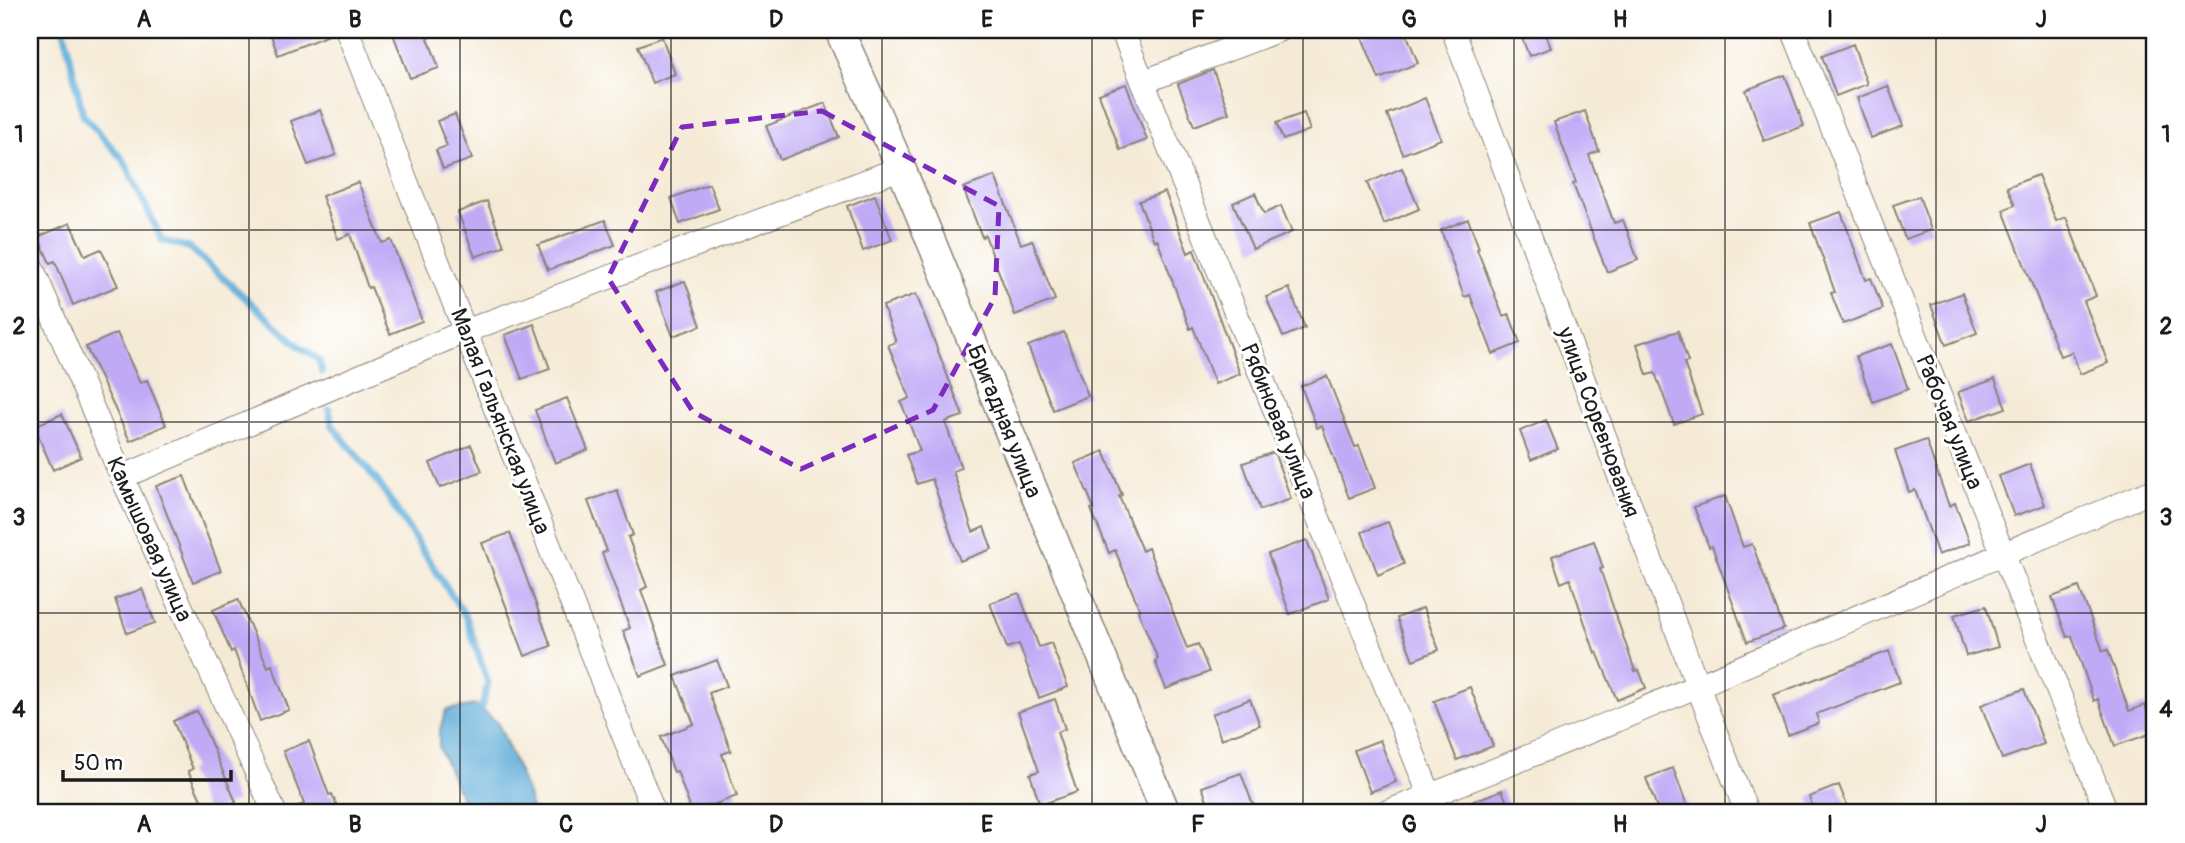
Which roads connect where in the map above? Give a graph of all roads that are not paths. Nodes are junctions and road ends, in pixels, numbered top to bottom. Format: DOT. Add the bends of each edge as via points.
graph roads {
  1 [pos="347,30"];
  2 [pos="839,30"];
  3 [pos="1122,30"];
  4 [pos="1279,30"];
  5 [pos="1453,30"];
  6 [pos="1793,30"];
  7 [pos="1143,82"];
  8 [pos="901,168"];
  9 [pos="30,263"];
  10 [pos="466,331"];
  11 [pos="122,477"];
  12 [pos="2155,490"];
  13 [pos="2002,553"];
  14 [pos="1698,687"];
  15 [pos="1433,805"];
  16 [pos="275,813"];
  17 [pos="654,813"];
  18 [pos="1166,813"];
  19 [pos="1384,813"];
  20 [pos="1747,813"];
  21 [pos="2107,813"];
  1 -- 10 [label="street, Малая Гальянская улица"];
  2 -- 8 [label="street, Бригадная улица"];
  3 -- 7 [label="street, Рябиновая улица"];
  4 -- 7 [label="street"];
  5 -- 14 [label="street, улица Соревнования"];
  6 -- 13 [label="street, Рабочая улица"];
  7 -- 15 [label="street, Рябиновая улица"];
  8 -- 10 [label="street"];
  8 -- 18 [label="street, Бригадная улица"];
  9 -- 11 [label="street, Камышовая улица"];
  10 -- 11 [label="street"];
  10 -- 17 [label="street, Малая Гальянская улица"];
  11 -- 16 [label="street, Камышовая улица"];
  12 -- 13 [label="street"];
  13 -- 14 [label="street"];
  13 -- 21 [label="street, Рабочая улица"];
  14 -- 15 [label="street"];
  14 -- 20 [label="street, улица Соревнования"];
  15 -- 19 [label="street"];
}
